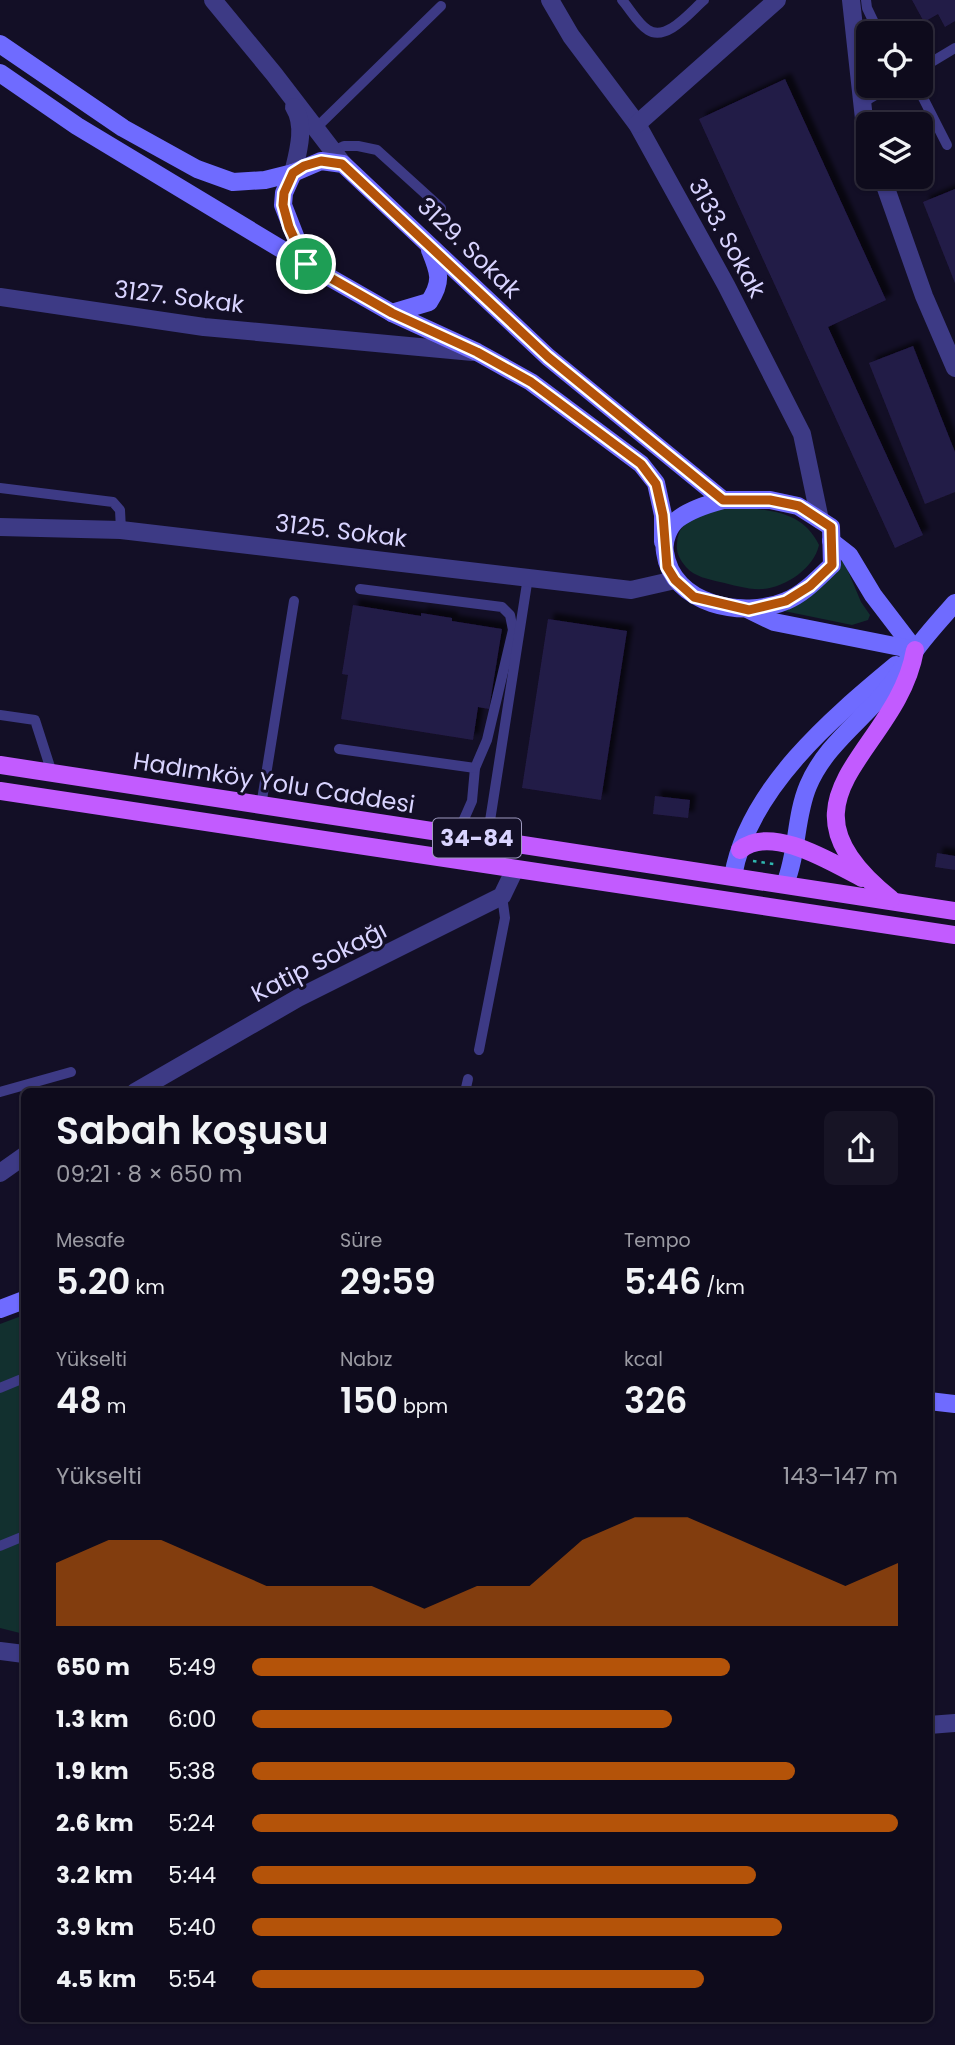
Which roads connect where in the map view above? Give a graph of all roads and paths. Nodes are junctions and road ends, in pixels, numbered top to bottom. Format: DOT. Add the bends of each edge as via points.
graph roads {
  1 [pos="213,0"];
  2 [pos="550,0"];
  3 [pos="622,0"];
  4 [pos="704,0"];
  5 [pos="777,0"];
  6 [pos="851,0"];
  7 [pos="866,0"];
  8 [pos="441,6"];
  9 [pos="873,21"];
  10 [pos="0,44"];
  11 [pos="955,48"];
  12 [pos="933,61"];
  13 [pos="0,73"];
  14 [pos="274,74"];
  15 [pos="871,98"];
  16 [pos="923,98"];
  17 [pos="862,103"];
  18 [pos="864,112"];
  19 [pos="637,124"];
  20 [pos="316,128"];
  21 [pos="947,145"];
  22 [pos="337,157"];
  23 [pos="293,173"];
  24 [pos="886,189"];
  25 [pos="441,208"];
  26 [pos="428,244"];
  27 [pos="306,264"];
  28 [pos="0,298"];
  29 [pos="392,313"];
  30 [pos="477,352"];
  31 [pos="955,368"];
  32 [pos="0,488"];
  33 [pos="723,500"];
  34 [pos="820,520"];
  35 [pos="0,527"];
  36 [pos="121,530"];
  37 [pos="831,541"];
  38 [pos="663,542"];
  39 [pos="528,577"];
  40 [pos="675,580"];
  41 [pos="360,589"];
  42 [pos="293,601"];
  43 [pos="955,603"];
  44 [pos="749,610"];
  45 [pos="915,650"];
  46 [pos="0,715"];
  47 [pos="339,749"];
  48 [pos="0,765"];
  49 [pos="475,768"];
  50 [pos="52,773"];
  51 [pos="0,791"];
  52 [pos="261,806"];
  53 [pos="457,835"];
  54 [pos="487,840"];
  55 [pos="795,847"];
  56 [pos="741,855"];
  57 [pos="780,865"];
  58 [pos="515,869"];
  59 [pos="733,876"];
  60 [pos="868,881"];
  61 [pos="785,884"];
  62 [pos="502,896"];
  63 [pos="894,901"];
  64 [pos="735,902"];
  65 [pos="755,905"];
  66 [pos="955,911"];
  67 [pos="955,935"];
  68 [pos="478,1050"];
  69 [pos="71,1072"];
  70 [pos="468,1079"];
  71 [pos="142,1088"];
  72 [pos="466,1088"];
  73 [pos="0,1093"];
  74 [pos="21,1158"];
  75 [pos="0,1173"];
  76 [pos="21,1301"];
  77 [pos="0,1309"];
  78 [pos="21,1379"];
  79 [pos="0,1388"];
  80 [pos="933,1401"];
  81 [pos="955,1404"];
  82 [pos="21,1537"];
  83 [pos="0,1546"];
  84 [pos="0,1651"];
  85 [pos="21,1654"];
  86 [pos="955,1723"];
  87 [pos="933,1725"];
  1 -- 14 [label="street, 3129. Sokak"];
  2 -- 19 [label="street, 3133. Sokak" via="570,36"];
  3 -- 4 [label="lane" via="648,30 658,33 668,31"];
  5 -- 19 [label="street"];
  6 -- 17 [label="street"];
  7 -- 9 [label="lane"];
  8 -- 20 [label="lane"];
  10 -- 23 [label="street" via="123,128 197,169 233,181"];
  11 -- 12 [label="lane"];
  13 -- 27 [label="street" via="87,132"];
  14 -- 20 [label="street, 3129. Sokak"];
  14 -- 23 [label="street" via="299,115 300,144"];
  15 -- 17 [label="lane"];
  16 -- 21 [label="lane"];
  17 -- 18 [label="street"];
  19 -- 34 [label="street, 3133. Sokak" via="802,434"];
  20 -- 22 [label="street, 3129. Sokak"];
  22 -- 23 [label="street"];
  22 -- 25 [label="lane" via="344,146 376,150"];
  22 -- 26 [label="street, 3129. Sokak"];
  23 -- 27 [label="street" via="283,205"];
  24 -- 31 [label="street"];
  26 -- 29 [label="street" via="439,274 436,292 429,302"];
  26 -- 33 [label="street, 3129. Sokak" via="548,357"];
  27 -- 29 [label="street"];
  28 -- 30 [label="street, 3127. Sokak" via="204,327"];
  29 -- 30 [label="street"];
  30 -- 38 [label="street" via="531,382 641,464 656,484"];
  32 -- 36 [label="lane" via="113,502 120,510"];
  33 -- 34 [label="street" via="770,500 799,506"];
  33 -- 38 [label="street" via="677,519"];
  34 -- 37 [label="street" via="831,527"];
  35 -- 36 [label="street, 3125. Sokak"];
  36 -- 39 [label="street, 3125. Sokak"];
  37 -- 44 [label="street" via="832,565 810,586 786,601"];
  37 -- 45 [label="street" via="849,555"];
  38 -- 40 [label="street" via="666,565"];
  39 -- 40 [label="street, 3125. Sokak" via="631,590"];
  39 -- 54 [label="lane"];
  40 -- 44 [label="street" via="694,597"];
  41 -- 49 [label="lane" via="502,607 510,615 513,630 487,740"];
  42 -- 52 [label="lane"];
  43 -- 45 [label="street"];
  44 -- 45 [label="street" via="774,622"];
  45 -- 55 [label="street" via="819,766 801,808"];
  45 -- 56 [label="street" via="861,694 795,760 766,798"];
  45 -- 60 [label="main road" via="904,687 850,771 837,802 837,834"];
  46 -- 50 [label="lane" via="35,720"];
  47 -- 49 [label="lane"];
  48 -- 50 [label="main road, Hadımköy Yolu Caddesi / 34-84"];
  49 -- 53 [label="lane" via="472,800"];
  50 -- 52 [label="main road, Hadımköy Yolu Caddesi / 34-84"];
  51 -- 58 [label="main road, Hadımköy Yolu Caddesi / 34-84"];
  52 -- 53 [label="main road, Hadımköy Yolu Caddesi / 34-84"];
  53 -- 54 [label="main road, Hadımköy Yolu Caddesi / 34-84"];
  54 -- 59 [label="main road, Hadımköy Yolu Caddesi / 34-84"];
  55 -- 56 [label="main road" via="754,841"];
  55 -- 60 [label="main road"];
  55 -- 61 [label="street"];
  56 -- 57 [label="path"];
  56 -- 59 [label="street"];
  58 -- 62 [label="street"];
  58 -- 64 [label="main road, Hadımköy Yolu Caddesi / 34-84"];
  59 -- 61 [label="main road, Hadımköy Yolu Caddesi / 34-84"];
  59 -- 64 [label="main road"];
  60 -- 63 [label="main road"];
  61 -- 63 [label="main road, Hadımköy Yolu Caddesi / 34-84"];
  61 -- 65 [label="main road" via="770,900"];
  62 -- 68 [label="lane" via="505,918"];
  62 -- 71 [label="street, Katip Sokağı" via="298,998"];
  63 -- 66 [label="main road, Hadımköy Yolu Caddesi / 34-84"];
  64 -- 65 [label="main road, Hadımköy Yolu Caddesi / 34-84"];
  65 -- 67 [label="main road, Hadımköy Yolu Caddesi / 34-84"];
  69 -- 73 [label="lane"];
  70 -- 72 [label="lane"];
  74 -- 75 [label="street"];
  76 -- 77 [label="street"];
  78 -- 79 [label="lane"];
  80 -- 81 [label="street"];
  82 -- 83 [label="lane"];
  84 -- 85 [label="street"];
  86 -- 87 [label="street"];
}
